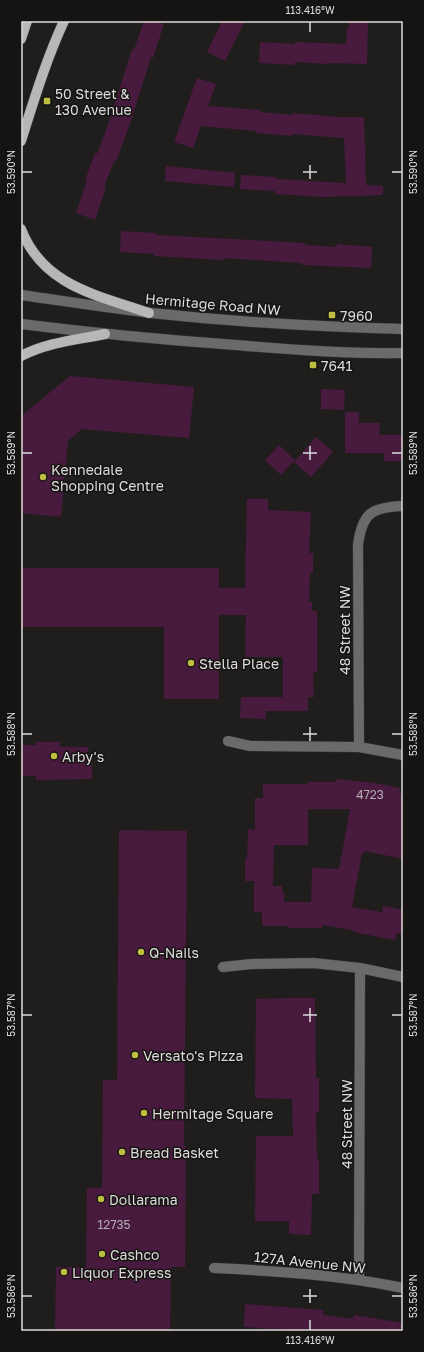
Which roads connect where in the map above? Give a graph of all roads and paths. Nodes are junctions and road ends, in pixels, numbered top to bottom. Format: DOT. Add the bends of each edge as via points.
graph roads {
  1 [pos="27,21"];
  2 [pos="64,21"];
  3 [pos="21,39"];
  4 [pos="21,141"];
  5 [pos="21,229"];
  6 [pos="21,295"];
  7 [pos="149,313"];
  8 [pos="21,324"];
  9 [pos="403,329"];
  10 [pos="105,334"];
  11 [pos="403,353"];
  12 [pos="21,356"];
  13 [pos="403,506"];
  14 [pos="228,742"];
  15 [pos="359,747"];
  16 [pos="403,755"];
  17 [pos="224,967"];
  18 [pos="360,968"];
  19 [pos="403,977"];
  20 [pos="214,1268"];
  21 [pos="359,1280"];
  22 [pos="403,1288"];
  1 -- 3 [label="main road"];
  2 -- 4 [label="main road" via="40,82"];
  5 -- 7 [label="main road" via="40,262 61,279"];
  6 -- 7 [label="street, Hermitage Road NW"];
  7 -- 9 [label="street, Hermitage Road NW" via="288,324"];
  8 -- 10 [label="street"];
  10 -- 11 [label="street" via="308,351"];
  10 -- 12 [label="main road" via="54,343"];
  13 -- 15 [label="street, 48 Street NW" via="381,508 368,516 361,529 358,545"];
  14 -- 15 [label="street" via="250,746"];
  15 -- 16 [label="street"];
  17 -- 18 [label="street" via="313,963"];
  18 -- 19 [label="street"];
  18 -- 21 [label="street, 48 Street NW"];
  20 -- 21 [label="street, 127A Avenue NW"];
  21 -- 22 [label="street, 127A Avenue NW"];
}
